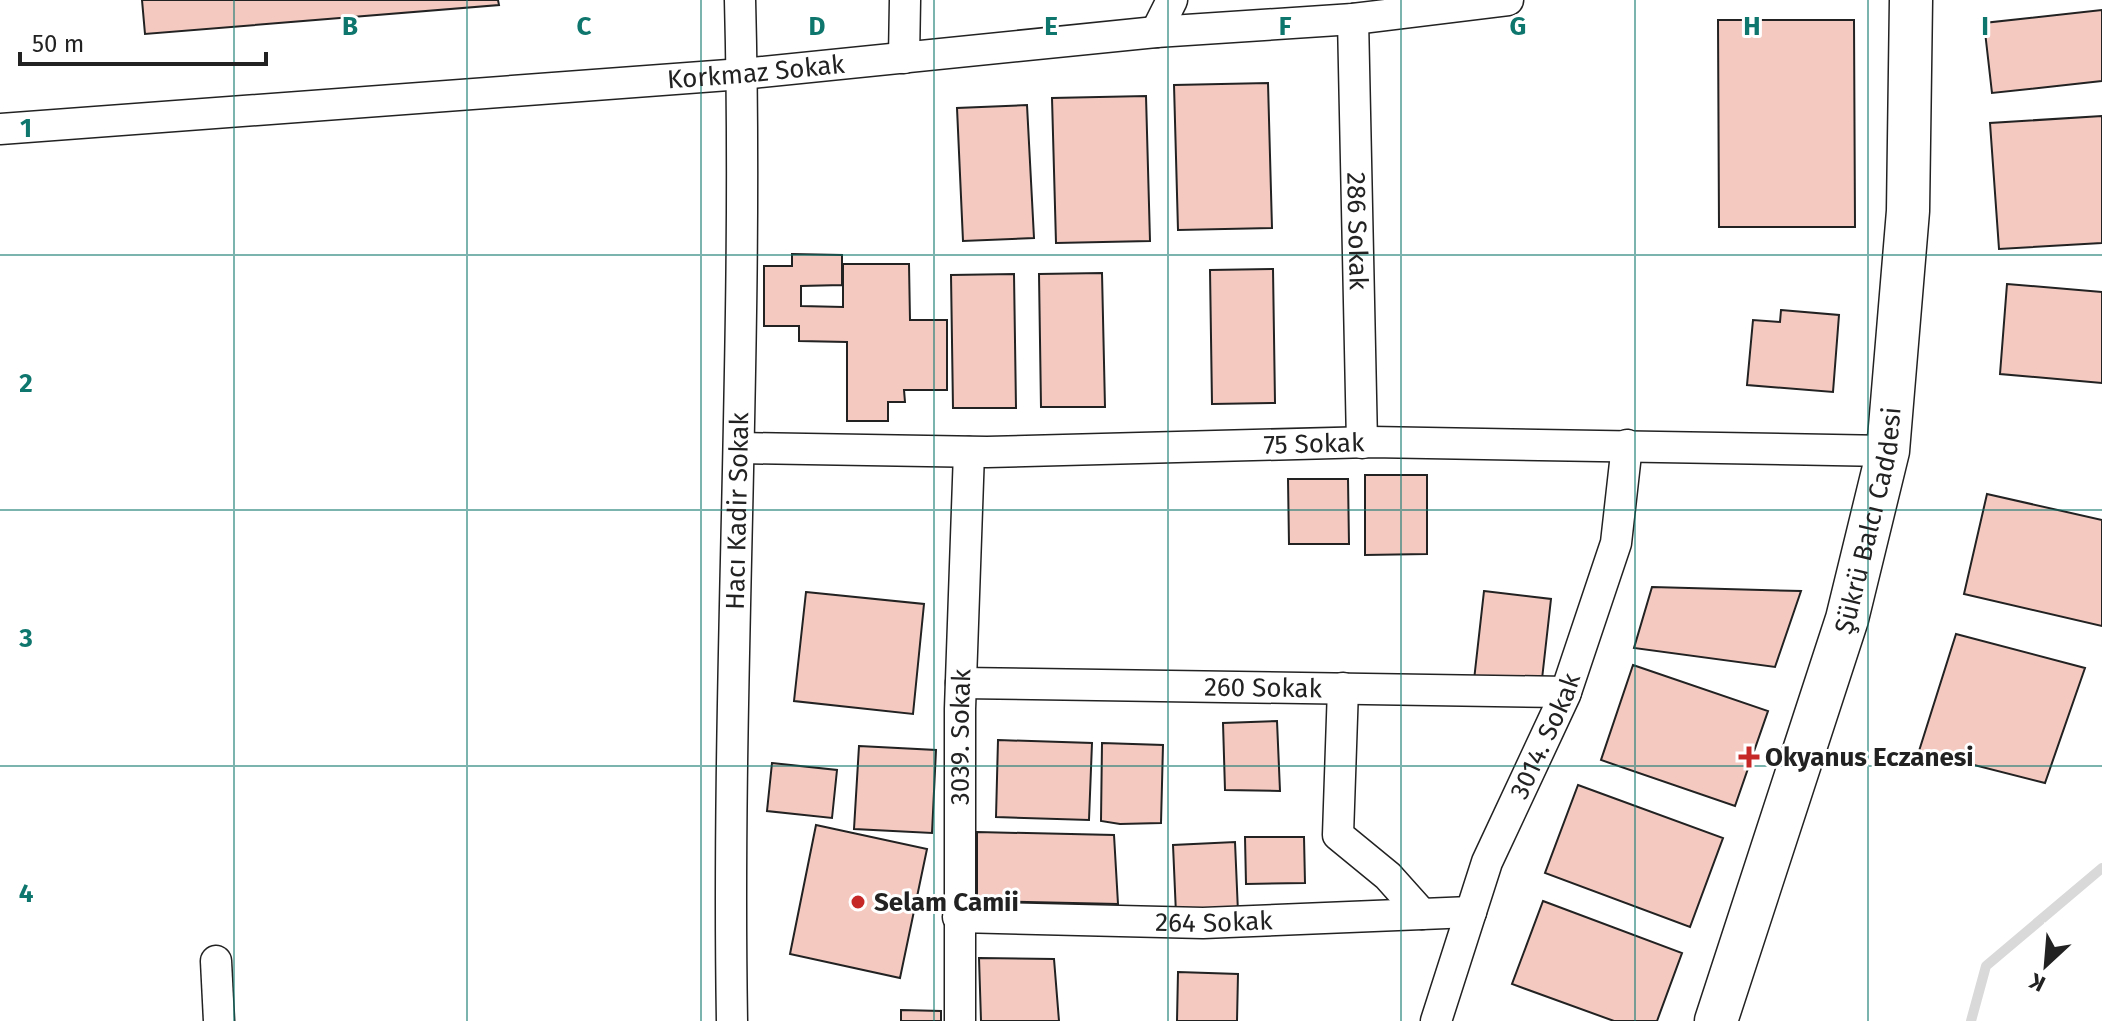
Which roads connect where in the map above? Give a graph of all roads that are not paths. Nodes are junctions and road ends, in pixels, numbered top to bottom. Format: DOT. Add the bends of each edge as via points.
graph roads {
  1 [pos="740,0"];
  2 [pos="905,0"];
  3 [pos="1172,0"];
  4 [pos="1508,0"];
  5 [pos="1911,0"];
  6 [pos="1353,19"];
  7 [pos="1156,32"];
  8 [pos="904,58"];
  9 [pos="742,74"];
  10 [pos="0,129"];
  11 [pos="1362,443"];
  12 [pos="1627,445"];
  13 [pos="740,448"];
  14 [pos="1888,451"];
  15 [pos="969,452"];
  16 [pos="961,683"];
  17 [pos="1343,688"];
  18 [pos="1566,692"];
  19 [pos="1471,912"];
  20 [pos="1422,914"];
  21 [pos="958,917"];
  22 [pos="216,961"];
  23 [pos="219,1021"];
  24 [pos="732,1021"];
  25 [pos="960,1021"];
  26 [pos="1436,1021"];
  27 [pos="1716,1021"];
  1 -- 9 [label="street, Hacı Kadir Sokak"];
  2 -- 8 [label="street"];
  3 -- 7 [label="street"];
  4 -- 6 [label="street, Korkmaz Sokak"];
  5 -- 14 [label="street, Şükrü Balcı Caddesi" via="1908,211"];
  6 -- 7 [label="street, Korkmaz Sokak"];
  6 -- 11 [label="street, 286 Sokak"];
  7 -- 8 [label="street, Korkmaz Sokak"];
  8 -- 9 [label="street, Korkmaz Sokak"];
  9 -- 10 [label="street, Korkmaz Sokak"];
  9 -- 13 [label="street, Hacı Kadir Sokak"];
  11 -- 12 [label="street, 75 Sokak"];
  11 -- 15 [label="street, 75 Sokak"];
  12 -- 14 [label="street, 75 Sokak"];
  12 -- 18 [label="street, 3014. Sokak" via="1616,543"];
  13 -- 15 [label="street, 75 Sokak"];
  13 -- 24 [label="street, Hacı Kadir Sokak"];
  14 -- 27 [label="street, Şükrü Balcı Caddesi" via="1847,619"];
  15 -- 16 [label="street, 3039. Sokak"];
  16 -- 17 [label="street, 260 Sokak"];
  16 -- 21 [label="street, 3039. Sokak"];
  17 -- 18 [label="street, 260 Sokak"];
  17 -- 20 [label="street" via="1338,835 1388,876"];
  18 -- 19 [label="street, 3014. Sokak" via="1487,862"];
  19 -- 20 [label="street, 264 Sokak"];
  19 -- 26 [label="street, 3014. Sokak"];
  20 -- 21 [label="street, 264 Sokak" via="1203,923"];
  21 -- 25 [label="street, 3039. Sokak"];
  22 -- 23 [label="street"];
}
